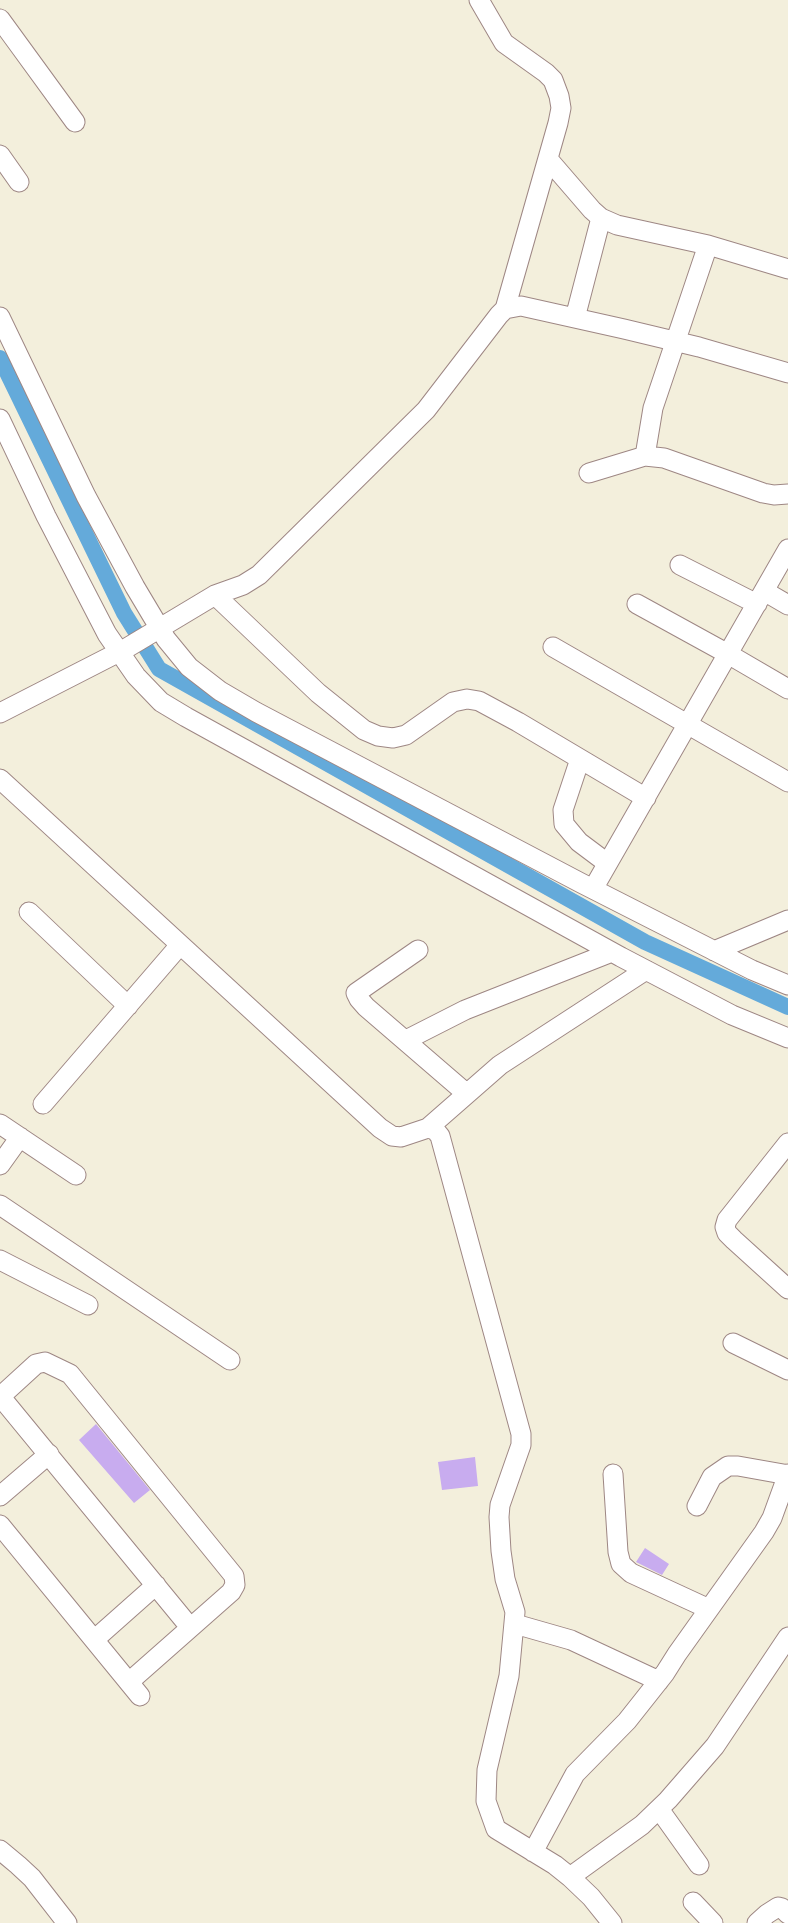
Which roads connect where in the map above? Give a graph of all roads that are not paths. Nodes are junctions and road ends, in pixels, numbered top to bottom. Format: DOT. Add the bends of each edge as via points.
graph roads {
  1 [pos="479,0"];
  2 [pos="0,19"];
  3 [pos="75,122"];
  4 [pos="0,154"];
  5 [pos="548,159"];
  6 [pos="19,182"];
  7 [pos="601,218"];
  8 [pos="708,245"];
  9 [pos="788,269"];
  10 [pos="505,309"];
  11 [pos="0,317"];
  12 [pos="575,318"];
  13 [pos="677,342"];
  14 [pos="788,374"];
  15 [pos="0,419"];
  16 [pos="645,456"];
  17 [pos="589,474"];
  18 [pos="788,494"];
  19 [pos="788,549"];
  20 [pos="680,566"];
  21 [pos="215,594"];
  22 [pos="760,597"];
  23 [pos="636,604"];
  24 [pos="788,605"];
  25 [pos="156,631"];
  26 [pos="553,647"];
  27 [pos="122,651"];
  28 [pos="728,654"];
  29 [pos="788,689"];
  30 [pos="0,713"];
  31 [pos="688,723"];
  32 [pos="580,759"];
  33 [pos="0,779"];
  34 [pos="788,782"];
  35 [pos="646,798"];
  36 [pos="607,863"];
  37 [pos="593,889"];
  38 [pos="29,912"];
  39 [pos="788,920"];
  40 [pos="180,945"];
  41 [pos="418,950"];
  42 [pos="714,951"];
  43 [pos="612,952"];
  44 [pos="646,970"];
  45 [pos="788,985"];
  46 [pos="128,1006"];
  47 [pos="788,1038"];
  48 [pos="406,1040"];
  49 [pos="467,1094"];
  50 [pos="43,1104"];
  51 [pos="0,1124"];
  52 [pos="428,1128"];
  53 [pos="20,1137"];
  54 [pos="788,1143"];
  55 [pos="0,1165"];
  56 [pos="76,1175"];
  57 [pos="0,1205"];
  58 [pos="0,1260"];
  59 [pos="788,1289"];
  60 [pos="88,1305"];
  61 [pos="733,1343"];
  62 [pos="230,1360"];
  63 [pos="788,1370"];
  64 [pos="0,1396"];
  65 [pos="49,1454"];
  66 [pos="613,1474"];
  67 [pos="788,1474"];
  68 [pos="0,1496"];
  69 [pos="697,1506"];
  70 [pos="0,1526"];
  71 [pos="156,1585"];
  72 [pos="709,1609"];
  73 [pos="515,1624"];
  74 [pos="190,1626"];
  75 [pos="788,1638"];
  76 [pos="94,1640"];
  77 [pos="659,1681"];
  78 [pos="659,1809"];
  79 [pos="0,1850"];
  80 [pos="532,1852"];
  81 [pos="699,1865"];
  82 [pos="570,1877"];
  83 [pos="693,1902"];
  84 [pos="788,1914"];
  85 [pos="67,1923"];
  86 [pos="612,1923"];
  87 [pos="713,1923"];
  88 [pos="757,1923"];
  1 -- 5 [label="street" via="504,43 553,80 561,108"];
  2 -- 3 [label="street"];
  4 -- 6 [label="street"];
  5 -- 7 [label="street"];
  5 -- 10 [label="street"];
  7 -- 8 [label="street"];
  7 -- 12 [label="street"];
  8 -- 9 [label="street"];
  8 -- 13 [label="street"];
  10 -- 12 [label="street" via="521,306"];
  10 -- 21 [label="street" via="426,410 387,451 259,575 243,585"];
  11 -- 25 [label="street" via="86,496"];
  12 -- 13 [label="street"];
  13 -- 14 [label="street"];
  13 -- 16 [label="street" via="653,408"];
  15 -- 27 [label="street" via="107,634"];
  16 -- 17 [label="street"];
  16 -- 18 [label="street" via="692,466 763,493"];
  19 -- 22 [label="street"];
  20 -- 22 [label="street"];
  21 -- 25 [label="street"];
  21 -- 32 [label="street" via="318,693 364,730 394,738 406,734 453,702 467,699 479,701"];
  22 -- 24 [label="street"];
  22 -- 28 [label="street"];
  23 -- 28 [label="street"];
  25 -- 27 [label="street"];
  25 -- 37 [label="street" via="189,667 220,691"];
  26 -- 31 [label="street"];
  27 -- 30 [label="street"];
  27 -- 43 [label="street" via="136,676 151,692 186,718"];
  28 -- 29 [label="street"];
  28 -- 31 [label="street"];
  31 -- 34 [label="street"];
  31 -- 35 [label="street"];
  32 -- 35 [label="street"];
  32 -- 36 [label="street" via="563,810 564,824 579,842"];
  33 -- 40 [label="street"];
  35 -- 36 [label="street"];
  36 -- 37 [label="street"];
  37 -- 42 [label="street"];
  38 -- 46 [label="street"];
  39 -- 42 [label="street"];
  40 -- 46 [label="street"];
  40 -- 52 [label="street" via="380,1128 392,1136"];
  41 -- 48 [label="street" via="356,993 366,1007"];
  42 -- 45 [label="street"];
  43 -- 44 [label="street"];
  43 -- 48 [label="street" via="465,1010"];
  44 -- 47 [label="street" via="732,1015"];
  44 -- 49 [label="street" via="500,1065"];
  46 -- 50 [label="street"];
  48 -- 49 [label="street"];
  49 -- 52 [label="street"];
  51 -- 53 [label="street"];
  52 -- 73 [label="street" via="440,1136 521,1434 521,1445 499,1517 505,1579 516,1612"];
  53 -- 55 [label="street"];
  53 -- 56 [label="street"];
  54 -- 59 [label="street" via="727,1220 725,1227 734,1240"];
  57 -- 62 [label="street"];
  58 -- 60 [label="street"];
  61 -- 63 [label="street"];
  64 -- 65 [label="street"];
  64 -- 74 [label="street" via="29,1369 45,1362 70,1374 84,1389 234,1576 235,1585 230,1592"];
  65 -- 68 [label="street"];
  65 -- 71 [label="street"];
  66 -- 72 [label="street" via="621,1564 631,1573"];
  67 -- 69 [label="street" via="728,1466 712,1477"];
  67 -- 72 [label="street" via="764,1532"];
  70 -- 76 [label="street"];
  71 -- 74 [label="street"];
  71 -- 76 [label="street"];
  72 -- 77 [label="street"];
  73 -- 77 [label="street" via="571,1640"];
  73 -- 80 [label="street" via="507,1683 487,1770 486,1802 496,1829"];
  74 -- 76 [label="street" via="135,1689"];
  75 -- 78 [label="street" via="715,1746"];
  77 -- 80 [label="street" via="612,1738 576,1774"];
  78 -- 81 [label="street"];
  78 -- 82 [label="street"];
  79 -- 85 [label="street" via="32,1878"];
  80 -- 82 [label="street"];
  82 -- 86 [label="street"];
  83 -- 87 [label="street"];
  84 -- 88 [label="street" via="778,1907"];
}
